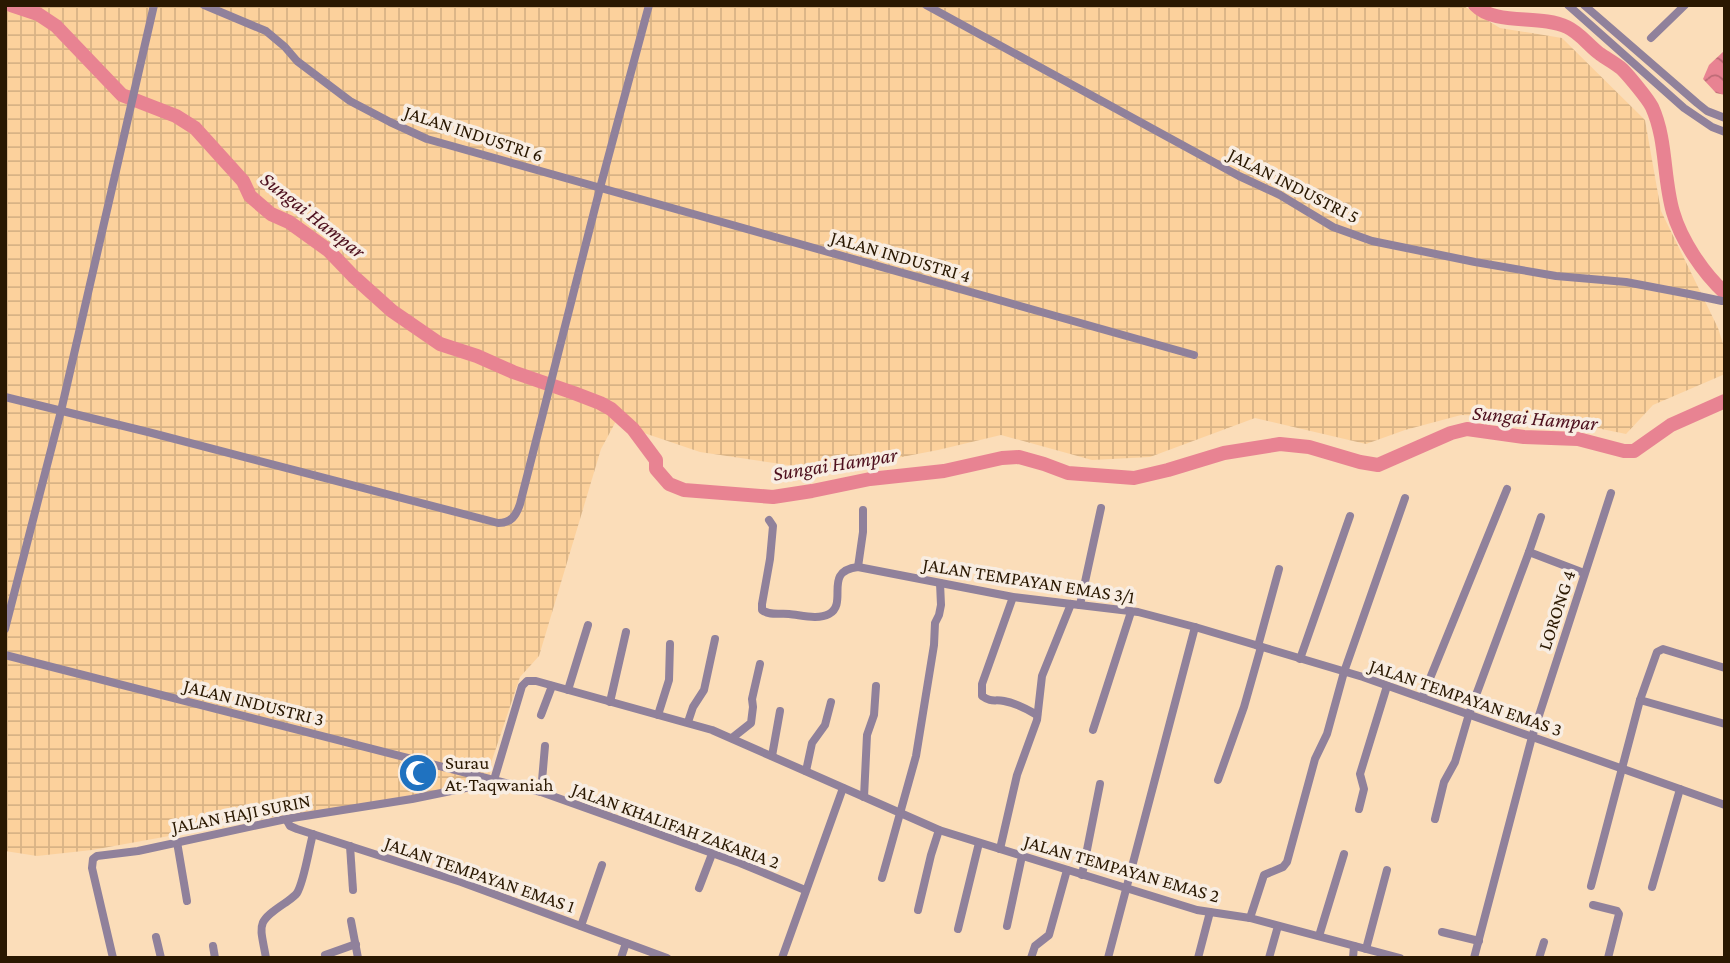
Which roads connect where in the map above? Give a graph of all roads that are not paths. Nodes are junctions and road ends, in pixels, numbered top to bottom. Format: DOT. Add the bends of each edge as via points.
graph roads {
  1 [pos="154,5"];
  2 [pos="204,5"];
  3 [pos="649,5"];
  4 [pos="926,5"];
  5 [pos="1568,5"];
  6 [pos="1584,5"];
  7 [pos="1685,5"];
  8 [pos="1651,38"];
  9 [pos="1725,118"];
  10 [pos="1725,132"];
  11 [pos="600,188"];
  12 [pos="1722,301"];
  13 [pos="1194,355"];
  14 [pos="5,397"];
  15 [pos="61,411"];
  16 [pos="1507,489"];
  17 [pos="1611,493"];
  18 [pos="1405,498"];
  19 [pos="1101,508"];
  20 [pos="863,510"];
  21 [pos="1350,516"];
  22 [pos="1541,517"];
  23 [pos="769,520"];
  24 [pos="1529,552"];
  25 [pos="858,567"];
  26 [pos="1279,569"];
  27 [pos="1584,573"];
  28 [pos="940,583"];
  29 [pos="1013,597"];
  30 [pos="1075,605"];
  31 [pos="1131,612"];
  32 [pos="588,625"];
  33 [pos="1195,627"];
  34 [pos="5,629"];
  35 [pos="626,632"];
  36 [pos="715,639"];
  37 [pos="670,645"];
  38 [pos="1260,646"];
  39 [pos="5,654"];
  40 [pos="1300,659"];
  41 [pos="760,664"];
  42 [pos="1725,668"];
  43 [pos="1344,672"];
  44 [pos="552,685"];
  45 [pos="876,686"];
  46 [pos="1387,686"];
  47 [pos="568,690"];
  48 [pos="1422,698"];
  49 [pos="1640,700"];
  50 [pos="610,702"];
  51 [pos="831,702"];
  52 [pos="780,710"];
  53 [pos="1469,714"];
  54 [pos="541,715"];
  55 [pos="659,715"];
  56 [pos="1037,715"];
  57 [pos="688,722"];
  58 [pos="1725,724"];
  59 [pos="1093,730"];
  60 [pos="1532,737"];
  61 [pos="732,738"];
  62 [pos="545,746"];
  63 [pos="772,756"];
  64 [pos="1622,768"];
  65 [pos="806,771"];
  66 [pos="495,779"];
  67 [pos="1218,780"];
  68 [pos="1100,784"];
  69 [pos="843,788"];
  70 [pos="1680,789"];
  71 [pos="541,792"];
  72 [pos="864,797"];
  73 [pos="1725,805"];
  74 [pos="1359,809"];
  75 [pos="899,813"];
  76 [pos="286,819"];
  77 [pos="1435,819"];
  78 [pos="939,830"];
  79 [pos="313,834"];
  80 [pos="177,842"];
  81 [pos="979,843"];
  82 [pos="350,846"];
  83 [pos="1000,849"];
  84 [pos="712,854"];
  85 [pos="1344,854"];
  86 [pos="1022,856"];
  87 [pos="602,864"];
  88 [pos="1067,870"];
  89 [pos="1387,870"];
  90 [pos="1083,875"];
  91 [pos="881,878"];
  92 [pos="1591,886"];
  93 [pos="1652,887"];
  94 [pos="699,888"];
  95 [pos="1125,888"];
  96 [pos="353,890"];
  97 [pos="805,890"];
  98 [pos="187,901"];
  99 [pos="1593,905"];
  100 [pos="918,910"];
  101 [pos="1210,912"];
  102 [pos="1250,918"];
  103 [pos="351,921"];
  104 [pos="581,926"];
  105 [pos="1007,926"];
  106 [pos="1278,926"];
  107 [pos="958,929"];
  108 [pos="1442,932"];
  109 [pos="1319,936"];
  110 [pos="156,937"];
  111 [pos="1479,941"];
  112 [pos="1544,942"];
  113 [pos="626,943"];
  114 [pos="356,944"];
  115 [pos="213,946"];
  116 [pos="1354,946"];
  117 [pos="1366,949"];
  118 [pos="325,955"];
  119 [pos="663,957"];
  120 [pos="113,958"];
  121 [pos="161,958"];
  122 [pos="215,958"];
  123 [pos="266,958"];
  124 [pos="358,958"];
  125 [pos="621,958"];
  126 [pos="782,958"];
  127 [pos="1031,958"];
  128 [pos="1108,958"];
  129 [pos="1198,958"];
  130 [pos="1269,958"];
  131 [pos="1353,958"];
  132 [pos="1400,958"];
  133 [pos="1474,958"];
  134 [pos="1539,958"];
  135 [pos="1608,958"];
  1 -- 15 [label="street"];
  2 -- 11 [label="street, JALAN INDUSTRI 6" via="266,31 322,81 390,122 427,139"];
  3 -- 11 [label="street"];
  4 -- 12 [label="street, JALAN INDUSTRI 5" via="1333,227 1372,241 1469,261 1626,282"];
  5 -- 10 [label="street" via="1684,108"];
  6 -- 9 [label="street" via="1697,103"];
  7 -- 8 [label="street"];
  11 -- 13 [label="street, JALAN INDUSTRI 4"];
  11 -- 15 [label="street" via="517,513 505,523"];
  14 -- 15 [label="street"];
  15 -- 34 [label="street"];
  16 -- 48 [label="street"];
  17 -- 27 [label="street, LORONG 4"];
  18 -- 43 [label="street"];
  19 -- 30 [label="street"];
  20 -- 25 [label="street"];
  21 -- 40 [label="street"];
  22 -- 24 [label="street"];
  23 -- 25 [label="street" via="774,526 762,604 765,613 827,615 835,605 841,574"];
  24 -- 27 [label="street"];
  24 -- 53 [label="street"];
  25 -- 28 [label="street, JALAN TEMPAYAN EMAS 3/1"];
  26 -- 38 [label="street"];
  27 -- 60 [label="street, LORONG 4"];
  28 -- 29 [label="street, JALAN TEMPAYAN EMAS 3/1"];
  28 -- 75 [label="street" via="941,605 916,756"];
  29 -- 30 [label="street, JALAN TEMPAYAN EMAS 3/1"];
  29 -- 56 [label="street" via="982,684 982,696"];
  30 -- 31 [label="street, JALAN TEMPAYAN EMAS 3/1"];
  30 -- 56 [label="street" via="1042,676"];
  31 -- 33 [label="street, JALAN TEMPAYAN EMAS 3/1"];
  31 -- 59 [label="street"];
  32 -- 47 [label="street"];
  33 -- 38 [label="street, JALAN TEMPAYAN EMAS 3"];
  33 -- 95 [label="street"];
  35 -- 50 [label="street"];
  36 -- 57 [label="street" via="704,690"];
  37 -- 55 [label="street" via="669,680"];
  38 -- 40 [label="street, JALAN TEMPAYAN EMAS 3"];
  38 -- 67 [label="street"];
  39 -- 66 [label="street, JALAN INDUSTRI 3"];
  40 -- 43 [label="street, JALAN TEMPAYAN EMAS 3"];
  41 -- 61 [label="street" via="751,723"];
  42 -- 49 [label="street" via="1662,649"];
  43 -- 46 [label="street, JALAN TEMPAYAN EMAS 3"];
  43 -- 102 [label="street" via="1287,862 1265,875"];
  44 -- 47 [label="street, JALAN TEMPAYAN EMAS 2"];
  44 -- 54 [label="street"];
  44 -- 66 [label="street" via="527,681 522,686"];
  45 -- 72 [label="street" via="867,735"];
  46 -- 48 [label="street, JALAN TEMPAYAN EMAS 3"];
  46 -- 74 [label="street" via="1360,774 1364,789"];
  47 -- 50 [label="street, JALAN TEMPAYAN EMAS 2"];
  48 -- 53 [label="street, JALAN TEMPAYAN EMAS 3"];
  49 -- 58 [label="street"];
  49 -- 64 [label="street"];
  50 -- 55 [label="street, JALAN TEMPAYAN EMAS 2"];
  51 -- 65 [label="street" via="825,725 812,743"];
  52 -- 63 [label="street"];
  53 -- 60 [label="street, JALAN TEMPAYAN EMAS 3"];
  53 -- 77 [label="street"];
  55 -- 57 [label="street, JALAN TEMPAYAN EMAS 2"];
  56 -- 83 [label="street"];
  57 -- 61 [label="street, JALAN TEMPAYAN EMAS 2"];
  60 -- 64 [label="street, JALAN TEMPAYAN EMAS 3"];
  60 -- 111 [label="street, LORONG 4"];
  61 -- 63 [label="street, JALAN TEMPAYAN EMAS 2"];
  62 -- 71 [label="street"];
  63 -- 65 [label="street, JALAN TEMPAYAN EMAS 2"];
  64 -- 70 [label="street, JALAN TEMPAYAN EMAS 3"];
  64 -- 92 [label="street"];
  65 -- 69 [label="street, JALAN TEMPAYAN EMAS 2"];
  66 -- 71 [label="street, JALAN KHALIFAH ZAKARIA 2"];
  66 -- 76 [label="street, JALAN HAJI SURIN" via="412,799"];
  68 -- 90 [label="street"];
  69 -- 72 [label="street, JALAN TEMPAYAN EMAS 2"];
  69 -- 97 [label="street"];
  70 -- 73 [label="street, JALAN TEMPAYAN EMAS 3"];
  70 -- 93 [label="street"];
  71 -- 84 [label="street, JALAN KHALIFAH ZAKARIA 2"];
  72 -- 75 [label="street, JALAN TEMPAYAN EMAS 2"];
  75 -- 78 [label="street, JALAN TEMPAYAN EMAS 2"];
  75 -- 91 [label="street"];
  76 -- 79 [label="street, JALAN TEMPAYAN EMAS 1" via="291,827"];
  76 -- 80 [label="street, JALAN HAJI SURIN"];
  78 -- 81 [label="street, JALAN TEMPAYAN EMAS 2"];
  78 -- 100 [label="street"];
  79 -- 82 [label="street, JALAN TEMPAYAN EMAS 1"];
  79 -- 123 [label="street" via="296,895 262,921"];
  80 -- 98 [label="street"];
  80 -- 120 [label="street, JALAN HAJI SURIN" via="93,859"];
  81 -- 83 [label="street, JALAN TEMPAYAN EMAS 2"];
  81 -- 107 [label="street"];
  82 -- 96 [label="street"];
  82 -- 104 [label="street, JALAN TEMPAYAN EMAS 1"];
  83 -- 86 [label="street, JALAN TEMPAYAN EMAS 2"];
  84 -- 94 [label="street"];
  84 -- 97 [label="street, JALAN KHALIFAH ZAKARIA 2"];
  85 -- 109 [label="street"];
  86 -- 88 [label="street, JALAN TEMPAYAN EMAS 2"];
  86 -- 105 [label="street"];
  87 -- 104 [label="street"];
  88 -- 90 [label="street, JALAN TEMPAYAN EMAS 2"];
  88 -- 127 [label="street" via="1049,935 1035,946"];
  89 -- 117 [label="street"];
  90 -- 95 [label="street, JALAN TEMPAYAN EMAS 2"];
  95 -- 101 [label="street, JALAN TEMPAYAN EMAS 2"];
  95 -- 128 [label="street"];
  97 -- 126 [label="street"];
  99 -- 135 [label="street" via="1619,914"];
  101 -- 102 [label="street, JALAN TEMPAYAN EMAS 2"];
  101 -- 129 [label="street"];
  102 -- 106 [label="street, JALAN TEMPAYAN EMAS 2"];
  103 -- 114 [label="street"];
  104 -- 113 [label="street, JALAN TEMPAYAN EMAS 1"];
  106 -- 109 [label="street, JALAN TEMPAYAN EMAS 2"];
  106 -- 130 [label="street"];
  108 -- 111 [label="street"];
  109 -- 116 [label="street, JALAN TEMPAYAN EMAS 2"];
  110 -- 121 [label="street"];
  111 -- 133 [label="street, LORONG 4"];
  112 -- 134 [label="street"];
  113 -- 119 [label="street, JALAN TEMPAYAN EMAS 1"];
  113 -- 125 [label="street"];
  114 -- 118 [label="street"];
  114 -- 124 [label="street"];
  115 -- 122 [label="street"];
  116 -- 117 [label="street, JALAN TEMPAYAN EMAS 2"];
  116 -- 131 [label="street"];
  117 -- 132 [label="street, JALAN TEMPAYAN EMAS 2"];
}
